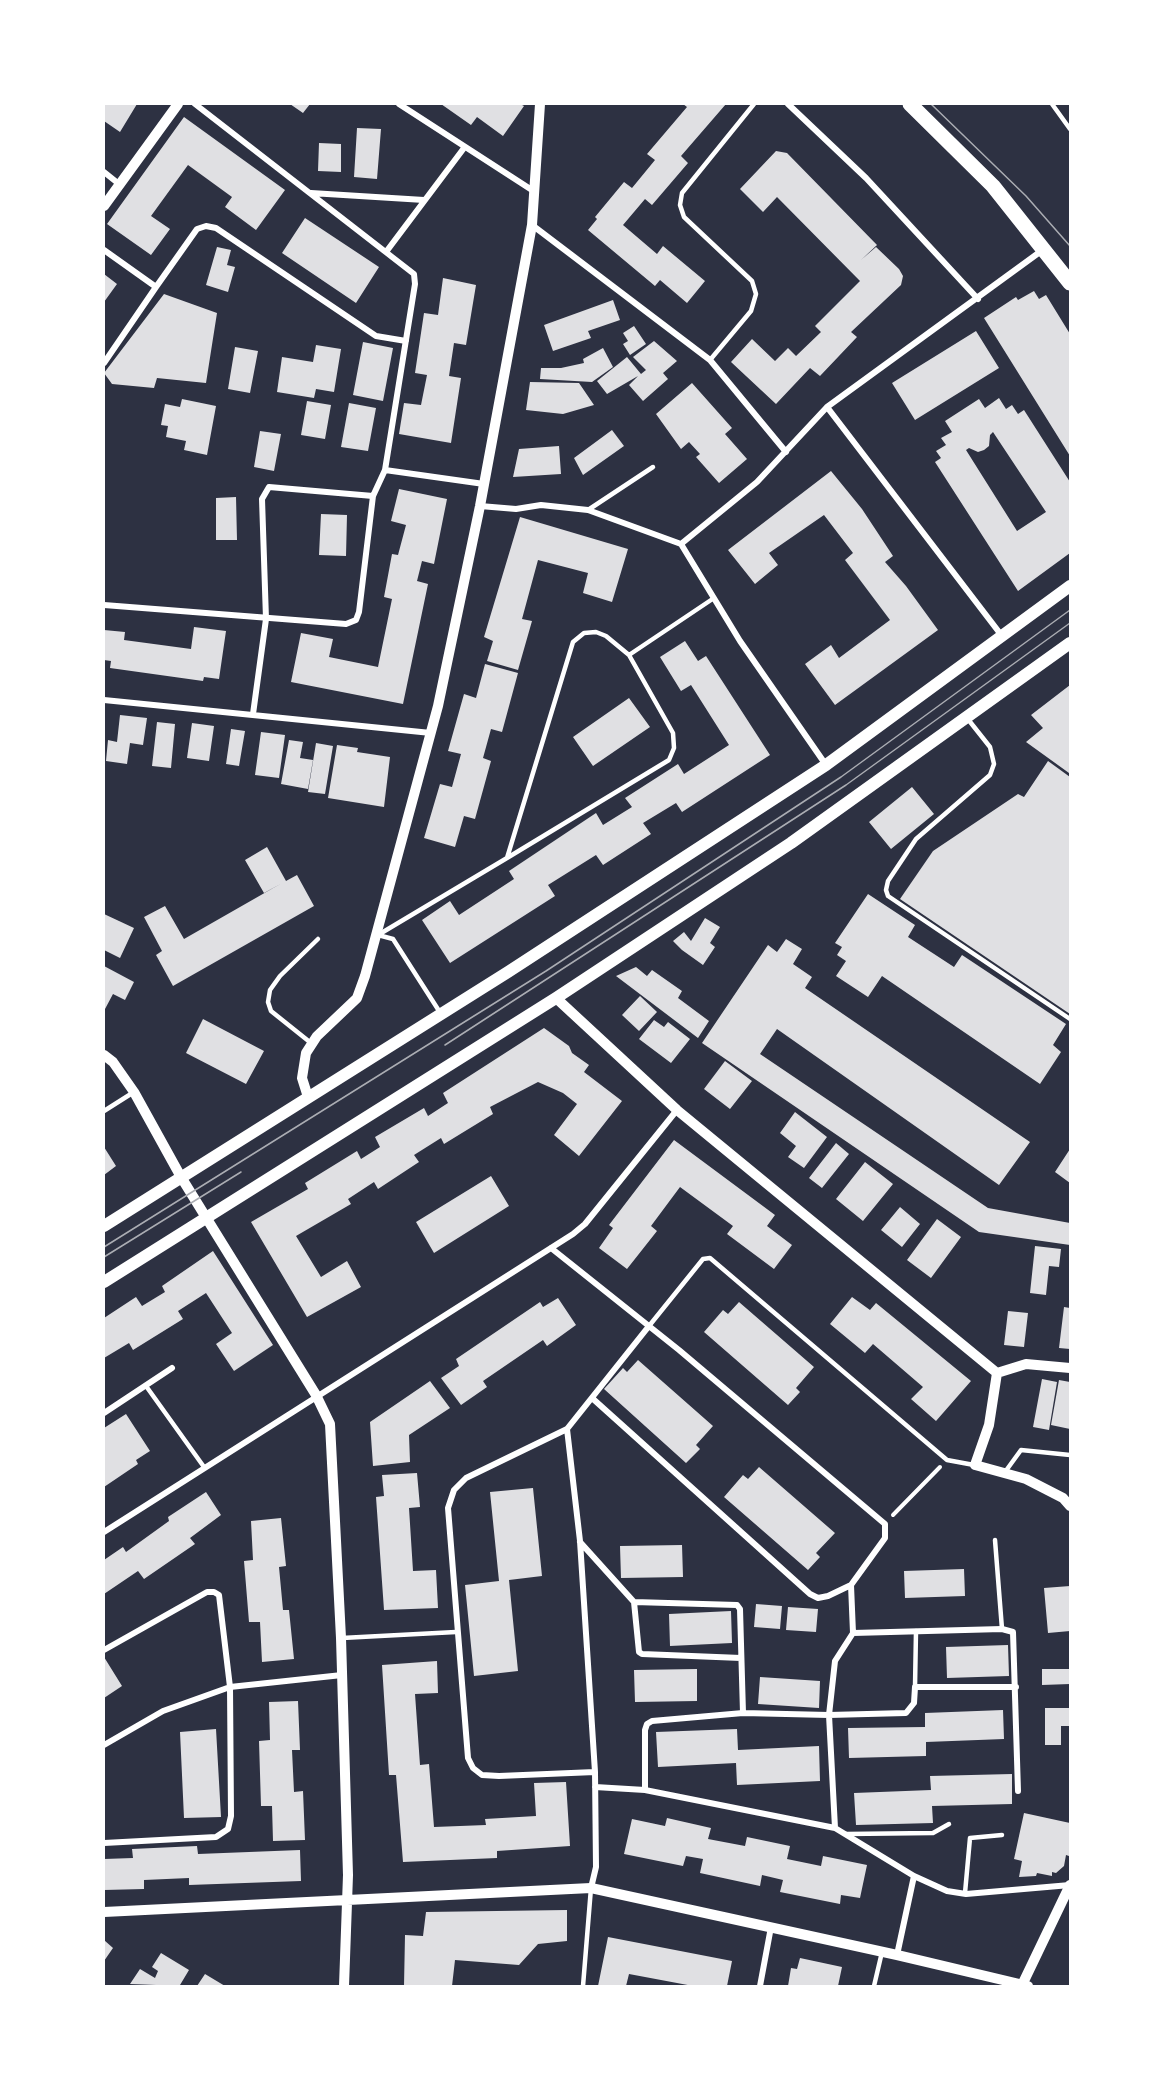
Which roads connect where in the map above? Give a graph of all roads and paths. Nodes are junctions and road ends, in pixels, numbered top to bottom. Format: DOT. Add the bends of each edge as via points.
graph roads {
  1 [pos="178,104"];
  2 [pos="195,104"];
  3 [pos="399,104"];
  4 [pos="540,104"];
  5 [pos="754,104"];
  6 [pos="788,104"];
  7 [pos="910,104"];
  8 [pos="1052,104"];
  9 [pos="1071,129"];
  10 [pos="464,148"];
  11 [pos="104,172"];
  12 [pos="119,184"];
  13 [pos="536,192"];
  14 [pos="311,193"];
  15 [pos="424,200"];
  16 [pos="104,206"];
  17 [pos="532,225"];
  18 [pos="1044,249"];
  19 [pos="104,250"];
  20 [pos="386,252"];
  21 [pos="1071,283"];
  22 [pos="156,287"];
  23 [pos="978,299"];
  24 [pos="406,341"];
  25 [pos="710,360"];
  26 [pos="104,363"];
  27 [pos="827,408"];
  28 [pos="786,452"];
  29 [pos="653,467"];
  30 [pos="385,471"];
  31 [pos="484,484"];
  32 [pos="373,496"];
  33 [pos="480,506"];
  34 [pos="588,510"];
  35 [pos="681,544"];
  36 [pos="1071,586"];
  37 [pos="714,598"];
  38 [pos="104,605"];
  39 [pos="266,619"];
  40 [pos="1003,637"];
  41 [pos="1071,643"];
  42 [pos="629,655"];
  43 [pos="104,700"];
  44 [pos="253,714"];
  45 [pos="967,717"];
  46 [pos="431,734"];
  47 [pos="826,765"];
  48 [pos="507,858"];
  49 [pos="378,935"];
  50 [pos="318,939"];
  51 [pos="556,998"];
  52 [pos="441,1014"];
  53 [pos="1071,1019"];
  54 [pos="311,1043"];
  55 [pos="104,1055"];
  56 [pos="134,1092"];
  57 [pos="308,1097"];
  58 [pos="676,1110"];
  59 [pos="104,1111"];
  60 [pos="181,1178"];
  61 [pos="206,1218"];
  62 [pos="104,1226"];
  63 [pos="551,1248"];
  64 [pos="104,1282"];
  65 [pos="649,1326"];
  66 [pos="172,1368"];
  67 [pos="1071,1368"];
  68 [pos="997,1373"];
  69 [pos="146,1386"];
  70 [pos="316,1395"];
  71 [pos="592,1398"];
  72 [pos="104,1413"];
  73 [pos="567,1429"];
  74 [pos="1071,1455"];
  75 [pos="946,1460"];
  76 [pos="975,1465"];
  77 [pos="204,1467"];
  78 [pos="1005,1472"];
  79 [pos="1071,1506"];
  80 [pos="885,1524"];
  81 [pos="104,1532"];
  82 [pos="995,1540"];
  83 [pos="580,1541"];
  84 [pos="851,1585"];
  85 [pos="634,1602"];
  86 [pos="1002,1629"];
  87 [pos="916,1631"];
  88 [pos="456,1632"];
  89 [pos="853,1633"];
  90 [pos="341,1638"];
  91 [pos="104,1650"];
  92 [pos="741,1658"];
  93 [pos="342,1675"];
  94 [pos="230,1687"];
  95 [pos="915,1687"];
  96 [pos="1016,1687"];
  97 [pos="743,1713"];
  98 [pos="829,1715"];
  99 [pos="104,1745"];
  100 [pos="595,1772"];
  101 [pos="595,1787"];
  102 [pos="645,1790"];
  103 [pos="1018,1791"];
  104 [pos="948,1824"];
  105 [pos="836,1828"];
  106 [pos="846,1834"];
  107 [pos="1002,1835"];
  108 [pos="104,1843"];
  109 [pos="915,1876"];
  110 [pos="1070,1885"];
  111 [pos="591,1888"];
  112 [pos="965,1893"];
  113 [pos="348,1899"];
  114 [pos="104,1912"];
  115 [pos="771,1927"];
  116 [pos="882,1952"];
  117 [pos="897,1955"];
  118 [pos="1025,1985"];
  119 [pos="344,1986"];
  120 [pos="583,1986"];
  121 [pos="760,1986"];
  122 [pos="874,1986"];
  1 -- 12 [label="street"];
  2 -- 14 [label="street"];
  3 -- 10 [label="street"];
  4 -- 13 [label="street"];
  5 -- 25 [label="lane" via="682,193 684,217 752,280 756,294 751,311"];
  6 -- 23 [label="street" via="866,178"];
  7 -- 18 [label="main road" via="993,186"];
  8 -- 9 [label="lane"];
  10 -- 13 [label="street"];
  10 -- 15 [label="street"];
  11 -- 12 [label="street"];
  12 -- 16 [label="street"];
  13 -- 17 [label="street"];
  14 -- 15 [label="street"];
  14 -- 20 [label="street"];
  15 -- 20 [label="street"];
  17 -- 25 [label="street"];
  17 -- 31 [label="street"];
  18 -- 21 [label="main road"];
  18 -- 23 [label="street"];
  19 -- 22 [label="street"];
  20 -- 24 [label="street" via="414,274"];
  22 -- 24 [label="street" via="196,230 216,228 376,336"];
  22 -- 26 [label="street"];
  23 -- 27 [label="street"];
  24 -- 30 [label="street"];
  25 -- 28 [label="street"];
  27 -- 28 [label="street"];
  27 -- 40 [label="street"];
  28 -- 35 [label="street" via="757,482"];
  29 -- 34 [label="lane"];
  30 -- 31 [label="street"];
  30 -- 32 [label="street"];
  31 -- 33 [label="street"];
  32 -- 39 [label="street" via="356,620 325,624"];
  32 -- 39 [label="street" via="269,487 262,499"];
  33 -- 34 [label="street" via="541,505"];
  33 -- 46 [label="street"];
  34 -- 35 [label="street"];
  35 -- 37 [label="street"];
  36 -- 40 [label="main road"];
  37 -- 42 [label="lane"];
  37 -- 47 [label="street" via="760,672"];
  38 -- 39 [label="street"];
  39 -- 44 [label="street"];
  40 -- 47 [label="main road"];
  41 -- 45 [label="main road"];
  42 -- 48 [label="lane" via="596,632 584,633 573,642"];
  42 -- 48 [label="lane" via="673,733 674,748 669,760"];
  43 -- 44 [label="street"];
  44 -- 46 [label="street"];
  45 -- 51 [label="main road" via="791,843"];
  45 -- 53 [label="lane" via="990,747 994,764 990,775 916,839 888,881 888,896"];
  46 -- 49 [label="street"];
  47 -- 52 [label="main road"];
  48 -- 49 [label="lane"];
  49 -- 52 [label="lane" via="393,939"];
  49 -- 54 [label="street" via="357,998"];
  50 -- 54 [label="lane" via="280,976 270,990 268,1002 271,1011"];
  51 -- 58 [label="street"];
  51 -- 61 [label="main road"];
  52 -- 57 [label="main road"];
  54 -- 57 [label="street" via="303,1065"];
  55 -- 56 [label="street"];
  56 -- 59 [label="lane"];
  56 -- 60 [label="street"];
  57 -- 60 [label="main road"];
  58 -- 63 [label="street" via="585,1224"];
  58 -- 68 [label="street"];
  60 -- 61 [label="street"];
  60 -- 62 [label="main road"];
  61 -- 64 [label="main road"];
  61 -- 70 [label="street"];
  63 -- 65 [label="street"];
  63 -- 70 [label="street"];
  65 -- 71 [label="street"];
  65 -- 75 [label="lane" via="703,1259 710,1258"];
  65 -- 80 [label="street"];
  66 -- 69 [label="street"];
  67 -- 68 [label="street" via="1026,1364"];
  68 -- 76 [label="street" via="991,1416"];
  69 -- 72 [label="street"];
  69 -- 77 [label="lane"];
  70 -- 77 [label="street"];
  70 -- 90 [label="street" via="330,1424 332,1443"];
  71 -- 73 [label="street"];
  71 -- 84 [label="street" via="810,1594 819,1598"];
  73 -- 83 [label="street"];
  73 -- 88 [label="street" via="466,1478 454,1490 448,1508"];
  74 -- 78 [label="lane" via="1021,1450"];
  75 -- 76 [label="lane"];
  75 -- 80 [label="path"];
  76 -- 78 [label="street"];
  77 -- 81 [label="street"];
  78 -- 79 [label="street" via="1043,1486"];
  80 -- 84 [label="street" via="885,1538"];
  82 -- 86 [label="lane"];
  83 -- 85 [label="street"];
  83 -- 100 [label="street"];
  84 -- 89 [label="street"];
  85 -- 92 [label="street" via="642,1654"];
  85 -- 92 [label="street" via="737,1605"];
  86 -- 87 [label="street"];
  86 -- 96 [label="street" via="1013,1632"];
  87 -- 89 [label="street"];
  87 -- 95 [label="lane"];
  88 -- 90 [label="lane"];
  88 -- 100 [label="street" via="468,1758 473,1768 482,1775 499,1776"];
  89 -- 98 [label="street" via="835,1661"];
  90 -- 93 [label="street"];
  91 -- 94 [label="street" via="207,1592 214,1592 219,1596"];
  92 -- 97 [label="street"];
  93 -- 94 [label="street"];
  93 -- 113 [label="street"];
  94 -- 99 [label="street" via="163,1711"];
  94 -- 108 [label="street" via="228,1829 216,1838"];
  95 -- 96 [label="street"];
  95 -- 98 [label="street" via="914,1703 906,1713"];
  96 -- 103 [label="street"];
  97 -- 98 [label="street"];
  97 -- 102 [label="street" via="652,1720 647,1724"];
  98 -- 105 [label="street"];
  100 -- 101 [label="street"];
  101 -- 102 [label="street"];
  101 -- 111 [label="street" via="596,1867"];
  102 -- 105 [label="street"];
  104 -- 106 [label="lane" via="933,1833"];
  105 -- 106 [label="street"];
  106 -- 109 [label="street"];
  107 -- 112 [label="lane" via="970,1838"];
  109 -- 112 [label="street" via="947,1891"];
  109 -- 117 [label="street"];
  110 -- 112 [label="street"];
  110 -- 118 [label="street"];
  111 -- 113 [label="street"];
  111 -- 115 [label="street"];
  111 -- 120 [label="lane"];
  113 -- 114 [label="street"];
  113 -- 119 [label="street"];
  115 -- 116 [label="street"];
  115 -- 121 [label="street"];
  116 -- 117 [label="street"];
  116 -- 122 [label="lane"];
  117 -- 118 [label="street"];
}
